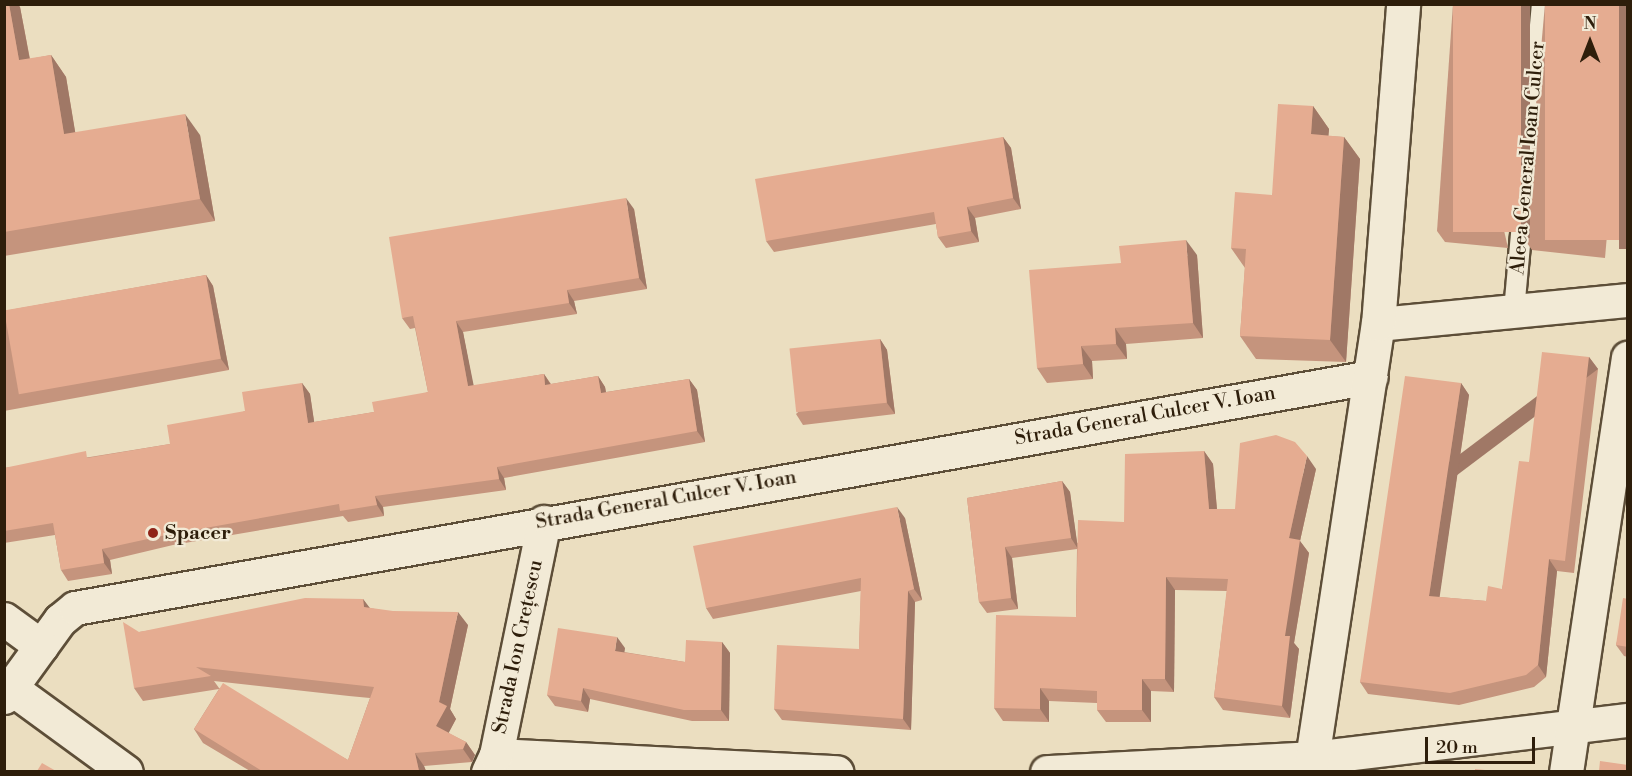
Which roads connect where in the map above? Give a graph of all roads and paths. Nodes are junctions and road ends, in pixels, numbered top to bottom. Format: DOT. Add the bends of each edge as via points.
graph roads {
  1 [pos="1403,4"];
  2 [pos="1542,4"];
  3 [pos="1628,300"];
  4 [pos="1514,311"];
  5 [pos="1378,324"];
  6 [pos="1628,358"];
  7 [pos="1371,377"];
  8 [pos="544,522"];
  9 [pos="4,619"];
  10 [pos="41,646"];
  11 [pos="8,693"];
  12 [pos="1628,720"];
  13 [pos="1573,726"];
  14 [pos="492,763"];
  15 [pos="1312,765"];
  16 [pos="126,771"];
  17 [pos="837,771"];
  18 [pos="1047,771"];
  19 [pos="1566,771"];
  1 -- 5 [label="street"];
  2 -- 4 [label="lane, Aleea General Ioan Culcer"];
  3 -- 4 [label="street"];
  4 -- 5 [label="street"];
  5 -- 7 [label="street"];
  6 -- 13 [label="street"];
  7 -- 8 [label="street, Strada General Culcer V. Ioan"];
  7 -- 15 [label="street"];
  8 -- 10 [label="street, Strada General Culcer V. Ioan" via="75,608"];
  8 -- 14 [label="street, Strada Ion Crețescu"];
  9 -- 10 [label="street"];
  10 -- 11 [label="street, Strada General Culcer V. Ioan"];
  11 -- 16 [label="street"];
  12 -- 13 [label="street"];
  13 -- 15 [label="street"];
  13 -- 19 [label="street"];
  14 -- 17 [label="street"];
  15 -- 18 [label="street"];
}
